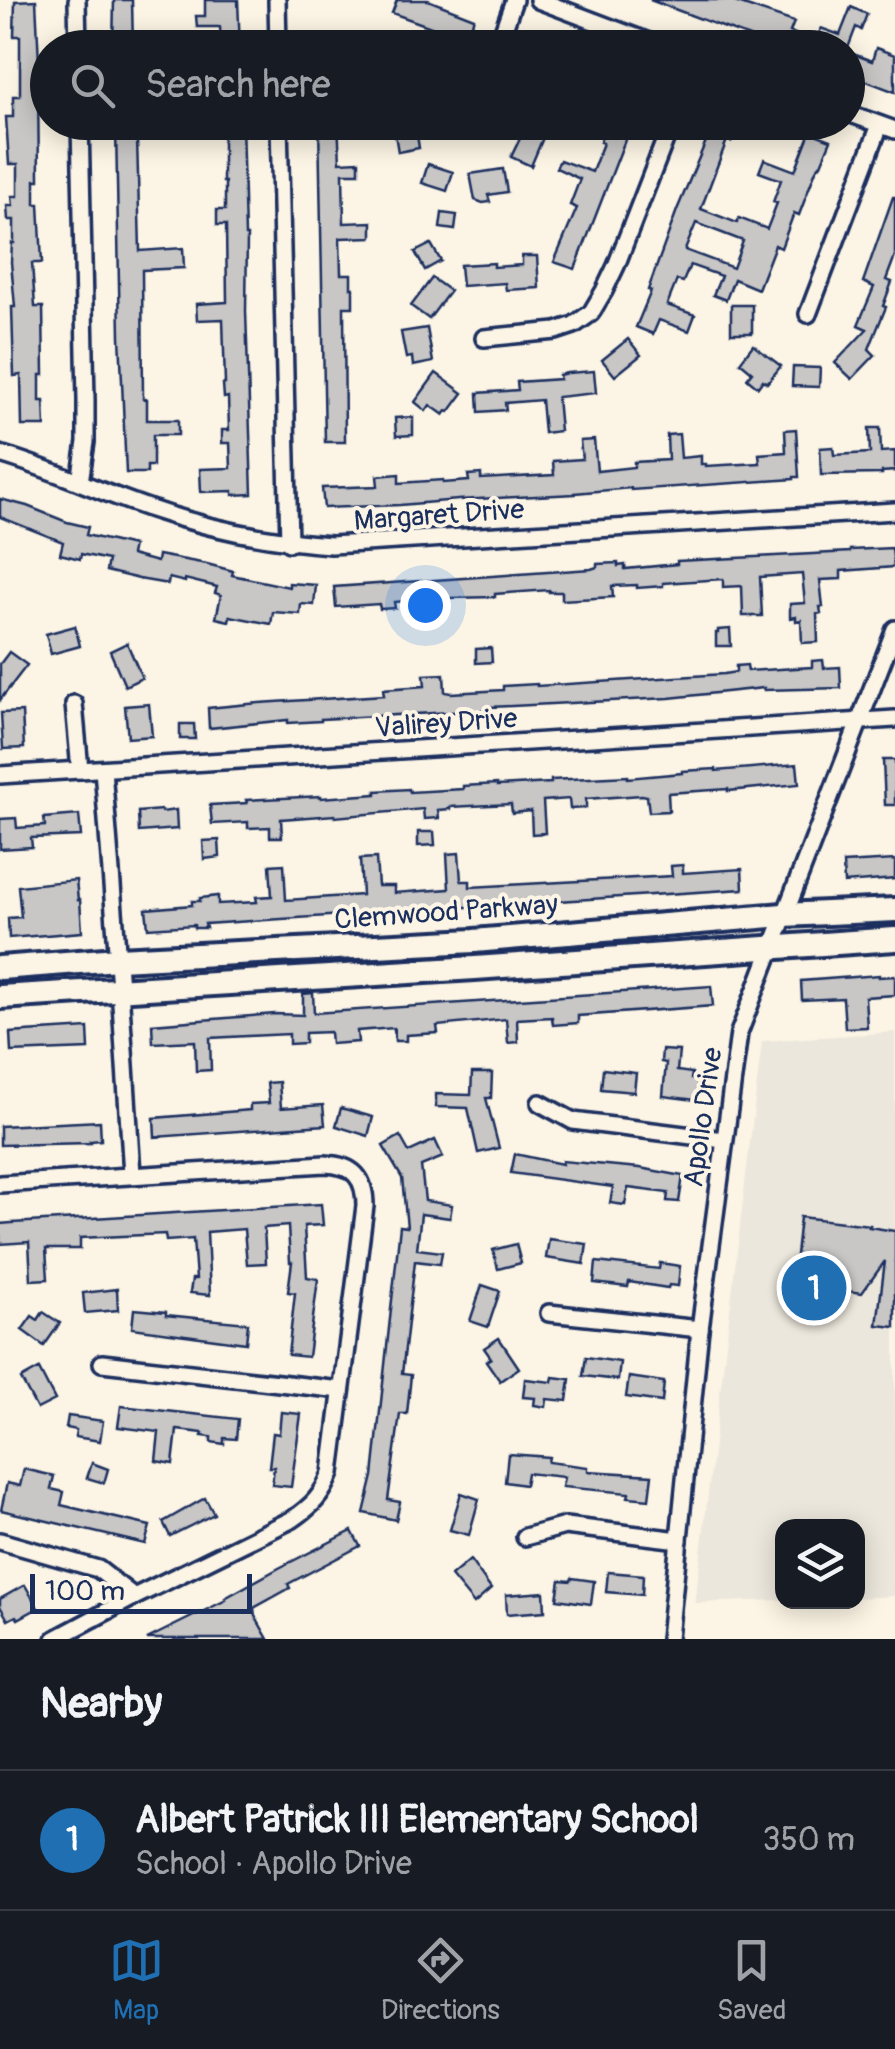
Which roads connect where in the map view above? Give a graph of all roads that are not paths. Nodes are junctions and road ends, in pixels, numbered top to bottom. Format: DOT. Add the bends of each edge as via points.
graph roads {
  1 [pos="77,0"];
  2 [pos="276,0"];
  3 [pos="514,0"];
  4 [pos="538,0"];
  5 [pos="78,30"];
  6 [pos="277,30"];
  7 [pos="503,30"];
  8 [pos="617,30"];
  9 [pos="888,128"];
  10 [pos="80,140"];
  11 [pos="279,140"];
  12 [pos="665,140"];
  13 [pos="808,314"];
  14 [pos="484,338"];
  15 [pos="0,454"];
  16 [pos="80,482"];
  17 [pos="895,511"];
  18 [pos="289,542"];
  19 [pos="895,628"];
  20 [pos="74,704"];
  21 [pos="895,720"];
  22 [pos="857,722"];
  23 [pos="102,769"];
  24 [pos="80,770"];
  25 [pos="0,776"];
  26 [pos="895,910"];
  27 [pos="783,915"];
  28 [pos="895,939"];
  29 [pos="772,946"];
  30 [pos="118,958"];
  31 [pos="0,968"];
  32 [pos="120,988"];
  33 [pos="0,997"];
  34 [pos="540,1102"];
  35 [pos="724,1140"];
  36 [pos="132,1174"];
  37 [pos="0,1184"];
  38 [pos="549,1314"];
  39 [pos="700,1329"];
  40 [pos="102,1364"];
  41 [pos="341,1390"];
  42 [pos="526,1537"];
  43 [pos="679,1540"];
  44 [pos="0,1541"];
  45 [pos="134,1597"];
  46 [pos="55,1639"];
  47 [pos="669,1639"];
  1 -- 5 [label="street"];
  2 -- 6 [label="street"];
  3 -- 7 [label="street"];
  4 -- 8 [label="street"];
  9 -- 13 [label="street"];
  10 -- 16 [label="street" via="86,442"];
  11 -- 18 [label="street"];
  12 -- 14 [label="street" via="591,312 556,331"];
  15 -- 16 [label="street, Margaret Drive"];
  16 -- 18 [label="street, Margaret Drive" via="157,512"];
  17 -- 18 [label="street, Margaret Drive" via="331,545"];
  19 -- 22 [label="street, Apollo Drive"];
  20 -- 24 [label="street"];
  21 -- 22 [label="street, Valirey Drive"];
  22 -- 23 [label="street, Valirey Drive"];
  22 -- 27 [label="street, Apollo Drive"];
  23 -- 24 [label="street, Valirey Drive"];
  23 -- 30 [label="street"];
  24 -- 25 [label="street, Valirey Drive"];
  26 -- 27 [label="street, Clemwood Parkway"];
  27 -- 29 [label="street, Apollo Drive"];
  27 -- 30 [label="street, Clemwood Parkway" via="474,941"];
  28 -- 29 [label="street, Clemwood Parkway"];
  29 -- 32 [label="street, Clemwood Parkway"];
  29 -- 35 [label="street, Apollo Drive" via="739,1033"];
  30 -- 31 [label="street, Clemwood Parkway"];
  30 -- 32 [label="street"];
  32 -- 33 [label="street, Clemwood Parkway"];
  32 -- 36 [label="street"];
  34 -- 35 [label="street" via="573,1121"];
  35 -- 39 [label="street, Apollo Drive"];
  36 -- 37 [label="street"];
  36 -- 41 [label="street" via="325,1164 355,1174 365,1206"];
  38 -- 39 [label="street"];
  39 -- 43 [label="street, Apollo Drive"];
  40 -- 41 [label="street"];
  41 -- 45 [label="street" via="331,1473 308,1509"];
  42 -- 43 [label="street" via="565,1526"];
  43 -- 47 [label="street, Apollo Drive"];
  44 -- 45 [label="street" via="98,1569"];
  45 -- 46 [label="street"];
}
